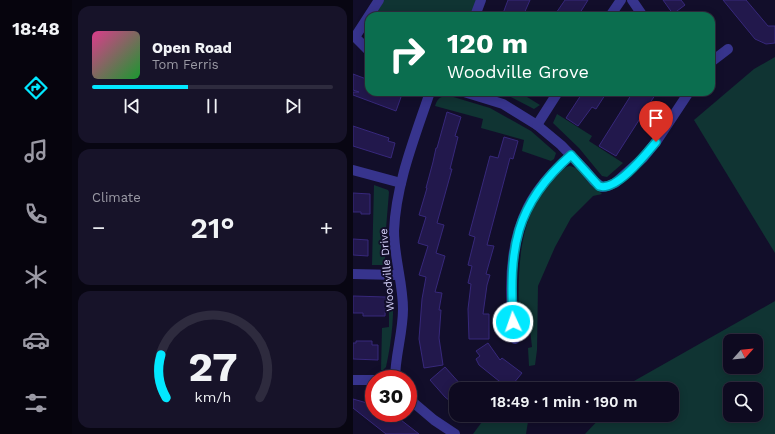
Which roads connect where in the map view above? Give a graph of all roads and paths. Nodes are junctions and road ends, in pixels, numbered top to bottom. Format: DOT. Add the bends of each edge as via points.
graph roads {
  1 [pos="379,0"];
  2 [pos="481,0"];
  3 [pos="621,0"];
  4 [pos="632,0"];
  5 [pos="371,12"];
  6 [pos="476,12"];
  7 [pos="613,12"];
  8 [pos="640,12"];
  9 [pos="365,20"];
  10 [pos="354,36"];
  11 [pos="365,47"];
  12 [pos="728,49"];
  13 [pos="715,59"];
  14 [pos="429,96"];
  15 [pos="477,96"];
  16 [pos="555,96"];
  17 [pos="686,96"];
  18 [pos="537,125"];
  19 [pos="571,155"];
  20 [pos="353,170"];
  21 [pos="401,183"];
  22 [pos="353,274"];
  23 [pos="398,275"];
  24 [pos="515,339"];
  25 [pos="395,370"];
  26 [pos="353,380"];
  27 [pos="365,380"];
  28 [pos="417,406"];
  29 [pos="455,434"];
  1 -- 5 [label="street"];
  2 -- 6 [label="street"];
  3 -- 7 [label="street"];
  4 -- 8 [label="street"];
  9 -- 10 [label="street"];
  10 -- 11 [label="street"];
  12 -- 13 [label="street"];
  14 -- 21 [label="street, Woodville Drive"];
  15 -- 18 [label="street" via="503,104"];
  16 -- 18 [label="street"];
  17 -- 19 [label="street" via="643,158 615,183 599,186"];
  18 -- 19 [label="street"];
  19 -- 24 [label="street" via="541,185 522,220 512,277"];
  20 -- 21 [label="street"];
  21 -- 23 [label="street, Woodville Drive" via="394,232"];
  22 -- 23 [label="street"];
  23 -- 25 [label="street, Woodville Drive" via="403,310"];
  26 -- 27 [label="street"];
  28 -- 29 [label="street"];
}
